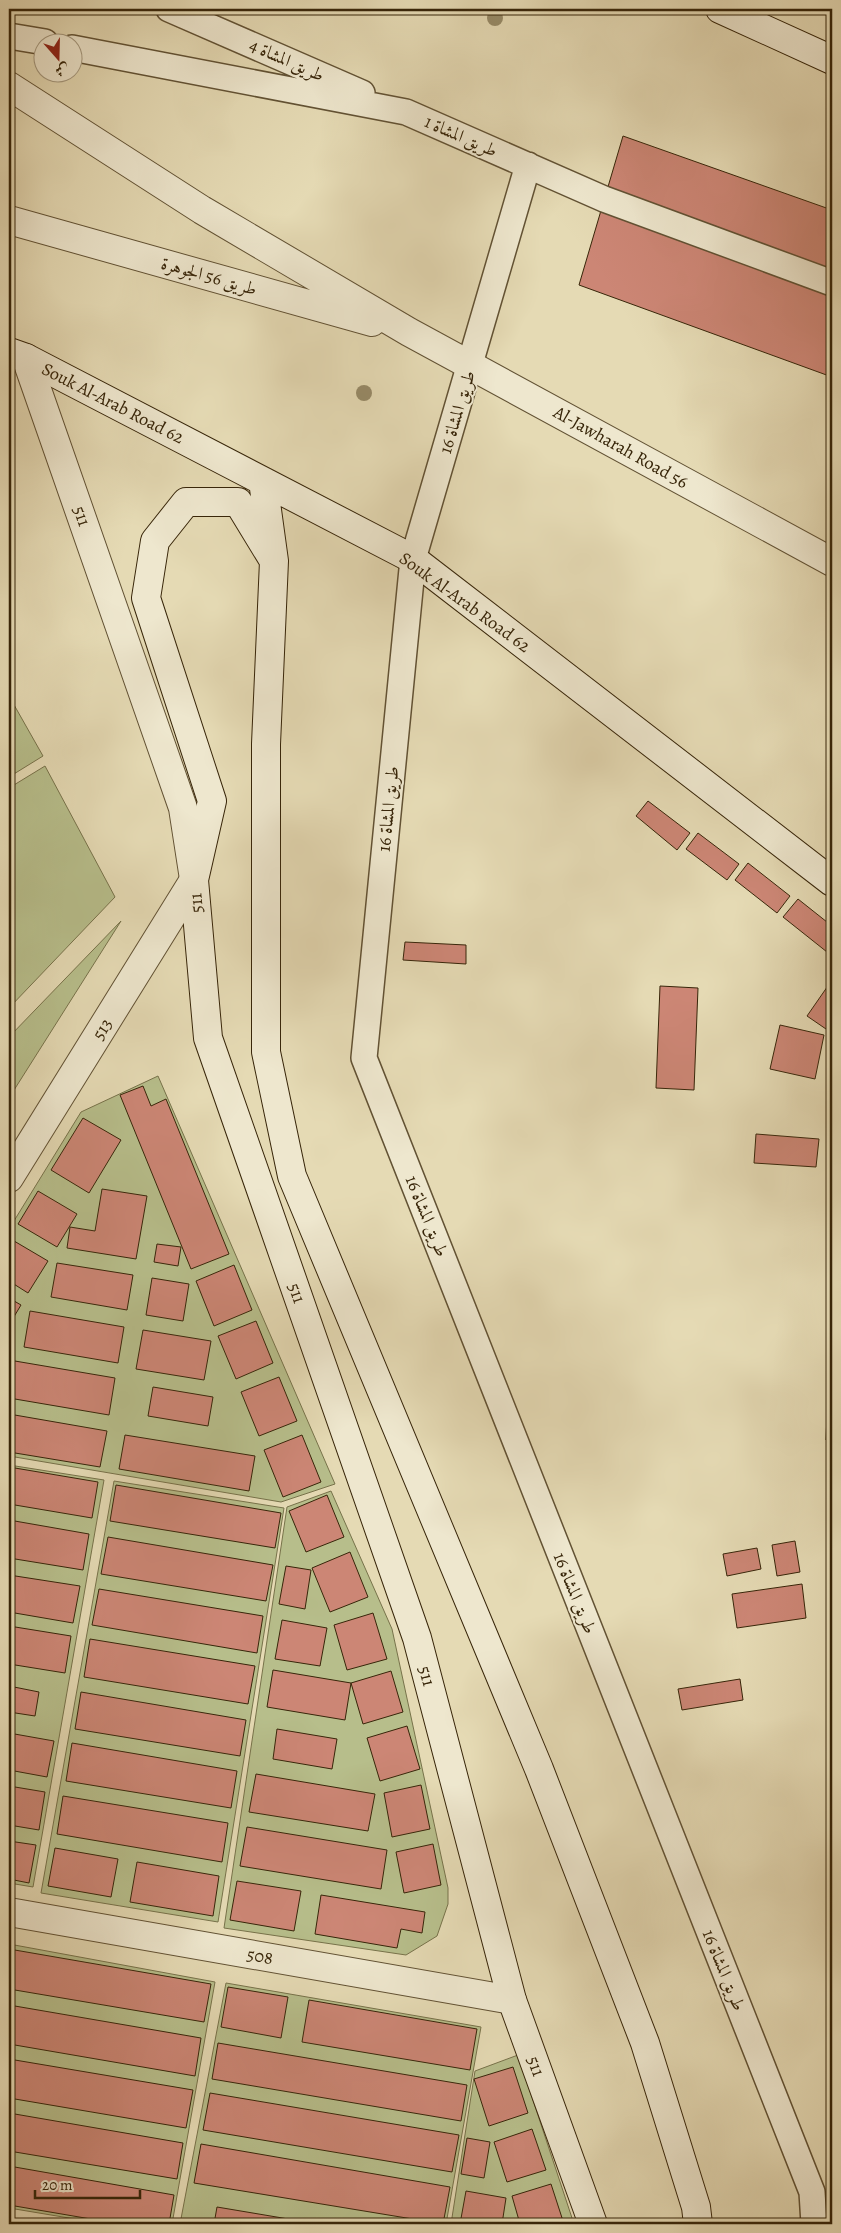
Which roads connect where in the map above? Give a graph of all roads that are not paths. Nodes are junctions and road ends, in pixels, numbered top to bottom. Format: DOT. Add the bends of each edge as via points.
graph roads {
  1 [pos="169,9"];
  2 [pos="720,9"];
  3 [pos="9,36"];
  4 [pos="32,40"];
  5 [pos="82,50"];
  6 [pos="832,60"];
  7 [pos="9,86"];
  8 [pos="406,112"];
  9 [pos="528,165"];
  10 [pos="9,220"];
  11 [pos="832,283"];
  12 [pos="409,332"];
  13 [pos="17,355"];
  14 [pos="470,366"];
  15 [pos="263,481"];
  16 [pos="413,559"];
  17 [pos="274,561"];
  18 [pos="832,562"];
  19 [pos="194,880"];
  20 [pos="832,882"];
  21 [pos="9,1178"];
  22 [pos="9,1912"];
  23 [pos="512,2000"];
  24 [pos="593,2224"];
  25 [pos="698,2224"];
  26 [pos="814,2224"];
  1 -- 8 [label="street, طريق المشاة 4"];
  2 -- 6 [label="main road"];
  3 -- 4 [label="street"];
  5 -- 8 [label="street, طريق المشاة 1"];
  7 -- 12 [label="main road" via="202,210"];
  8 -- 9 [label="street, طريق المشاة 1"];
  9 -- 11 [label="street, طريق المشاة 1" via="604,199"];
  9 -- 14 [label="street, طريق المشاة 16"];
  10 -- 12 [label="main road, طريق 56 الجوهرة"];
  12 -- 14 [label="main road, Al-Jawharah Road 56"];
  13 -- 15 [label="main road, Souk Al-Arab Road 62"];
  13 -- 19 [label="main road, 511" via="183,808"];
  14 -- 16 [label="street, طريق المشاة 16"];
  14 -- 18 [label="main road, Al-Jawharah Road 56"];
  15 -- 16 [label="main road, Souk Al-Arab Road 62"];
  15 -- 17 [label="main road"];
  16 -- 20 [label="main road, Souk Al-Arab Road 62"];
  16 -- 26 [label="street, طريق المشاة 16" via="364,1058 812,2192"];
  17 -- 19 [label="main road" via="238,502 186,502 155,541 146,598 212,802"];
  17 -- 25 [label="main road" via="266,744 266,1052 292,1176 560,1824 645,2043 696,2207"];
  19 -- 21 [label="main road, 513"];
  19 -- 23 [label="main road, 511" via="208,1038 417,1638"];
  22 -- 23 [label="main road, 508"];
  23 -- 24 [label="main road, 511"];
}
